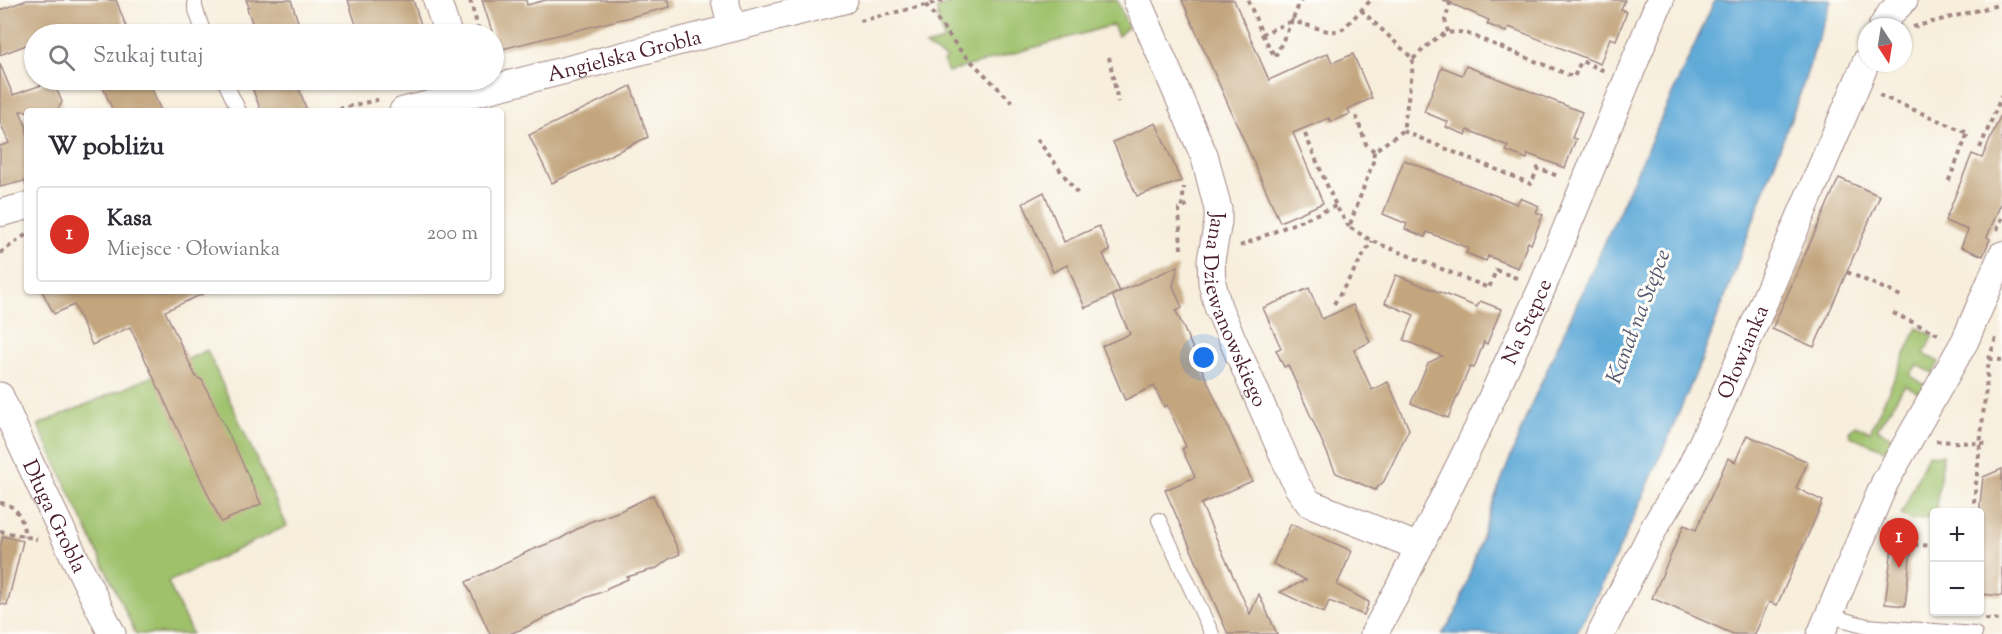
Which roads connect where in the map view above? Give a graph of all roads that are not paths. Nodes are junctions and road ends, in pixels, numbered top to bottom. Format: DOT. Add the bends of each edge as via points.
graph roads {
  1 [pos="195,0"];
  2 [pos="437,0"];
  3 [pos="725,0"];
  4 [pos="844,0"];
  5 [pos="1137,0"];
  6 [pos="1660,0"];
  7 [pos="1904,0"];
  8 [pos="1888,18"];
  9 [pos="201,24"];
  10 [pos="445,24"];
  11 [pos="732,28"];
  12 [pos="1862,72"];
  13 [pos="504,79"];
  14 [pos="229,90"];
  15 [pos="458,90"];
  16 [pos="238,108"];
  17 [pos="411,108"];
  18 [pos="24,207"];
  19 [pos="0,213"];
  20 [pos="2002,255"];
  21 [pos="0,396"];
  22 [pos="1159,520"];
  23 [pos="1419,547"];
  24 [pos="1826,625"];
  25 [pos="112,634"];
  26 [pos="1212,634"];
  27 [pos="1374,634"];
  28 [pos="1601,634"];
  29 [pos="1975,634"];
  1 -- 9 [label="lane"];
  2 -- 10 [label="street"];
  3 -- 11 [label="street"];
  4 -- 11 [label="street, Angielska Grobla"];
  5 -- 23 [label="street, Jana Dziewanowskiego" via="1205,158 1218,209 1211,260 1218,307 1297,486 1309,502"];
  6 -- 23 [label="street, Na Stępce" via="1542,288"];
  7 -- 8 [label="street"];
  11 -- 13 [label="street, Angielska Grobla"];
  12 -- 28 [label="street, Ołowianka" via="1720,405"];
  14 -- 16 [label="lane"];
  15 -- 17 [label="street, Angielska Grobla"];
  18 -- 19 [label="street"];
  20 -- 24 [label="street" via="1963,345 1885,482"];
  21 -- 25 [label="street, Długa Grobla"];
  22 -- 26 [label="lane"];
  23 -- 27 [label="street, Na Stępce"];
  24 -- 29 [label="lane"];
}
